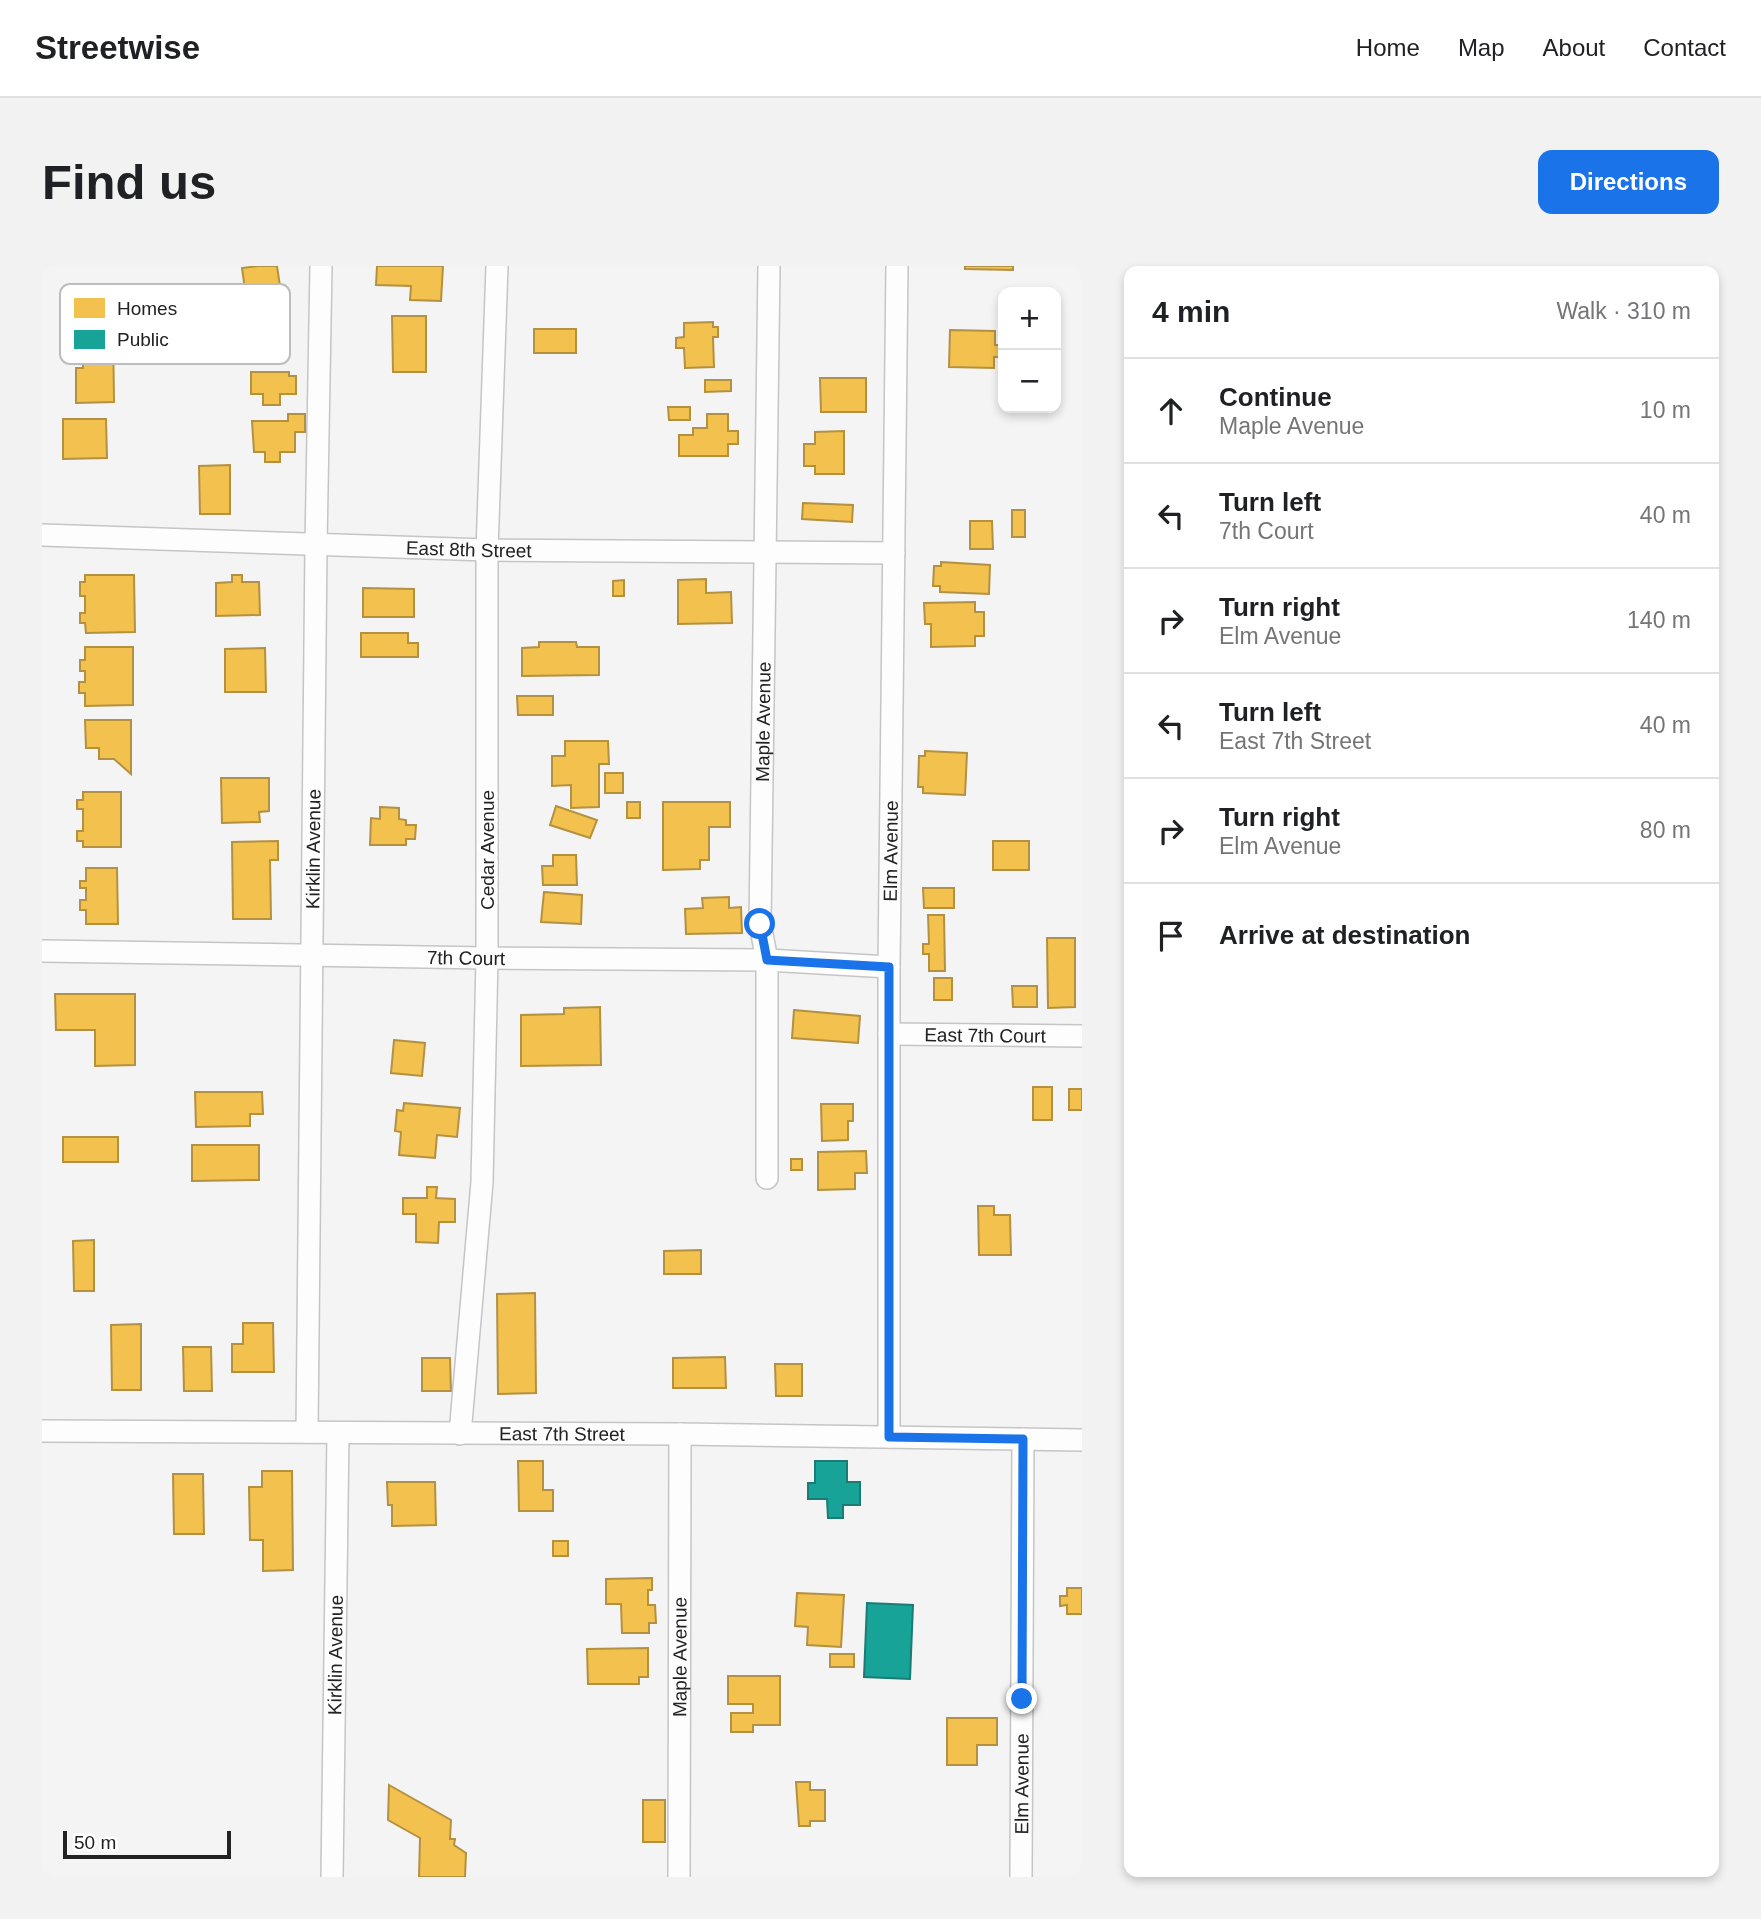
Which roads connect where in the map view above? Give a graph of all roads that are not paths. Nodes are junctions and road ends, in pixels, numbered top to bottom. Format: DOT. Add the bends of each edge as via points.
graph roads {
  1 [pos="321,266"];
  2 [pos="497,266"];
  3 [pos="769,266"];
  4 [pos="897,266"];
  5 [pos="42,535"];
  6 [pos="316,545"];
  7 [pos="487,550"];
  8 [pos="765,553"];
  9 [pos="894,553"];
  10 [pos="42,951"];
  11 [pos="311,956"];
  12 [pos="487,958"];
  13 [pos="767,960"];
  14 [pos="889,967"];
  15 [pos="889,1034"];
  16 [pos="1082,1036"];
  17 [pos="767,1178"];
  18 [pos="42,1431"];
  19 [pos="307,1432"];
  20 [pos="338,1433"];
  21 [pos="460,1434"];
  22 [pos="680,1434"];
  23 [pos="889,1437"];
  24 [pos="1023,1439"];
  25 [pos="1082,1440"];
  26 [pos="332,1877"];
  27 [pos="679,1877"];
  28 [pos="1021,1877"];
  1 -- 6 [label="street, Kirklin Avenue"];
  2 -- 7 [label="street, Cedar Avenue"];
  3 -- 8 [label="street, Maple Avenue"];
  4 -- 9 [label="street, Elm Avenue"];
  5 -- 6 [label="street, East 8th Street"];
  6 -- 7 [label="street, East 8th Street"];
  6 -- 11 [label="street, Kirklin Avenue"];
  7 -- 8 [label="street, East 8th Street"];
  7 -- 12 [label="street, Cedar Avenue"];
  8 -- 9 [label="street, East 8th Street"];
  8 -- 13 [label="street, Maple Avenue" via="760,924"];
  9 -- 14 [label="street, Elm Avenue"];
  10 -- 11 [label="street, 7th Court"];
  11 -- 12 [label="street, 7th Court"];
  11 -- 19 [label="street, Kirklin Avenue"];
  12 -- 13 [label="street, 7th Court"];
  12 -- 21 [label="street, Cedar Avenue" via="482,1182"];
  13 -- 14 [label="street, 7th Court"];
  13 -- 17 [label="street, Maple Avenue"];
  14 -- 15 [label="street, Elm Avenue"];
  15 -- 16 [label="street, East 7th Court"];
  15 -- 23 [label="street, Elm Avenue"];
  18 -- 19 [label="street, East 7th Street"];
  19 -- 20 [label="street, East 7th Street"];
  20 -- 21 [label="street, East 7th Street"];
  20 -- 26 [label="street, Kirklin Avenue"];
  21 -- 22 [label="street, East 7th Street"];
  22 -- 23 [label="street, East 7th Street"];
  22 -- 27 [label="street, Maple Avenue"];
  23 -- 24 [label="street, East 7th Street"];
  24 -- 25 [label="street, East 7th Street"];
  24 -- 28 [label="street, Elm Avenue"];
}
